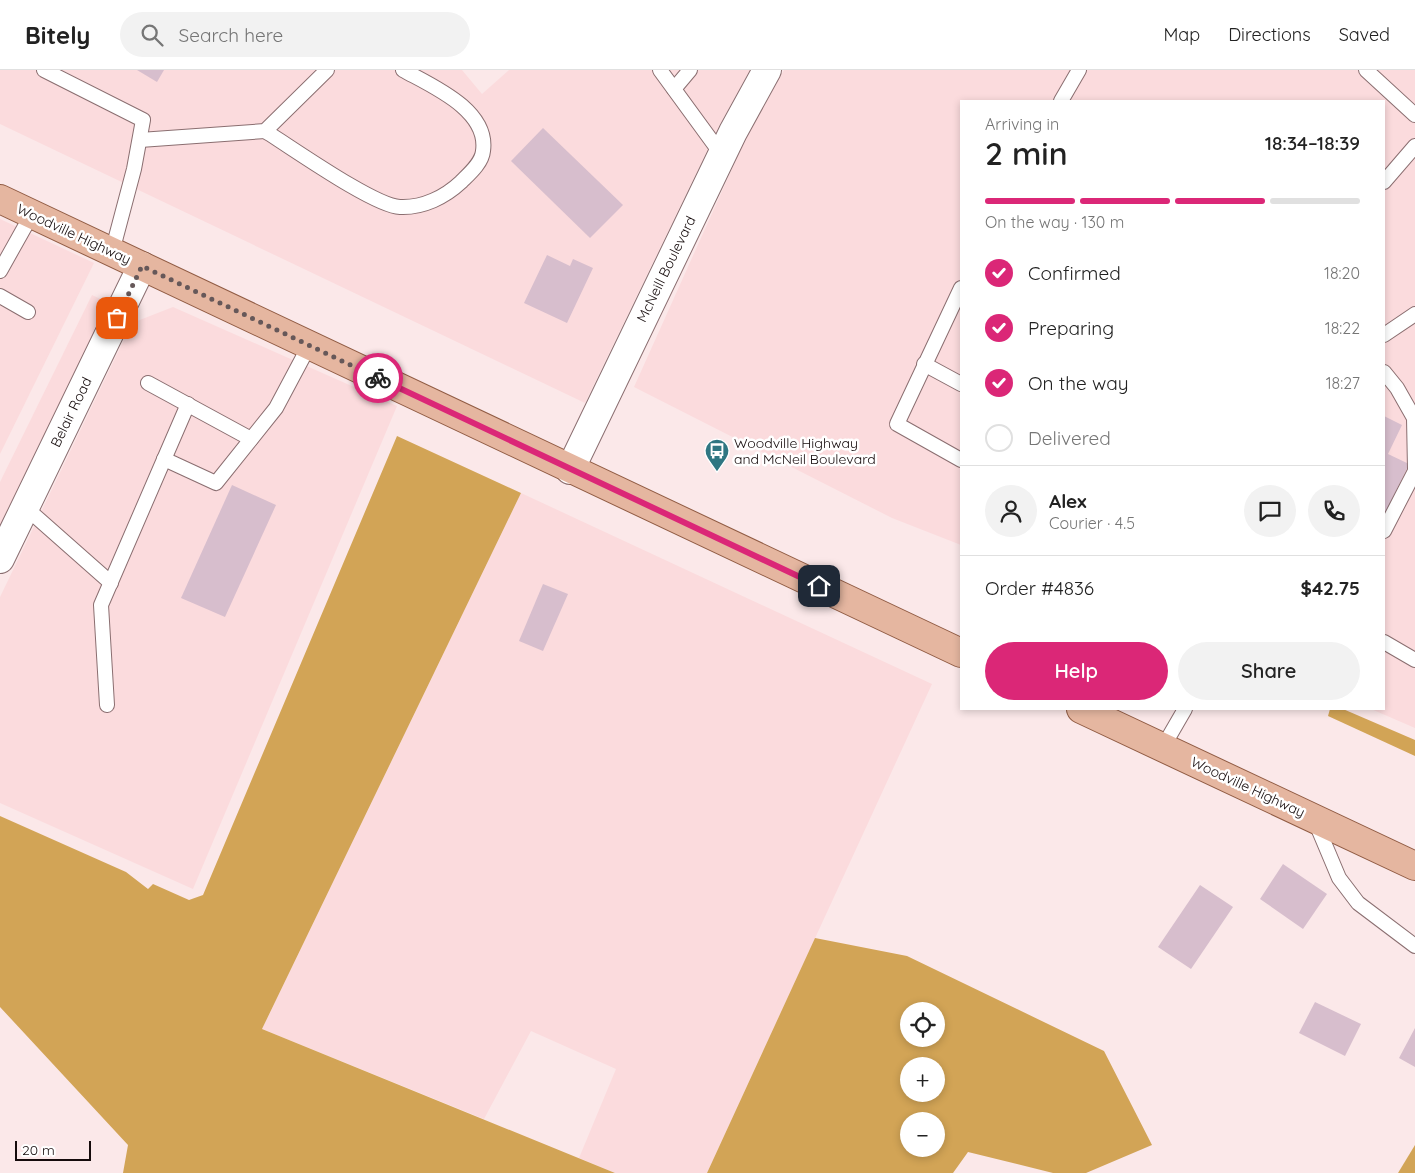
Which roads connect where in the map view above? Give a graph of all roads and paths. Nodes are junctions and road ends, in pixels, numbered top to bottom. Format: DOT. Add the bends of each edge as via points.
graph roads {
  1 [pos="44,70"];
  2 [pos="326,70"];
  3 [pos="403,70"];
  4 [pos="660,70"];
  5 [pos="690,70"];
  6 [pos="767,70"];
  7 [pos="1080,70"];
  8 [pos="1366,70"];
  9 [pos="65,75"];
  10 [pos="674,89"];
  11 [pos="1062,100"];
  12 [pos="1415,115"];
  13 [pos="265,131"];
  14 [pos="140,140"];
  15 [pos="1415,146"];
  16 [pos="722,155"];
  17 [pos="1385,181"];
  18 [pos="0,199"];
  19 [pos="32,214"];
  20 [pos="112,252"];
  21 [pos="142,266"];
  22 [pos="0,271"];
  23 [pos="0,296"];
  24 [pos="958,304"];
  25 [pos="28,312"];
  26 [pos="1415,314"];
  27 [pos="1385,334"];
  28 [pos="309,346"];
  29 [pos="924,364"];
  30 [pos="1385,373"];
  31 [pos="148,383"];
  32 [pos="960,383"];
  33 [pos="188,404"];
  34 [pos="251,439"];
  35 [pos="960,459"];
  36 [pos="164,460"];
  37 [pos="570,470"];
  38 [pos="1415,470"];
  39 [pos="25,507"];
  40 [pos="1385,529"];
  41 [pos="0,558"];
  42 [pos="110,583"];
  43 [pos="1385,643"];
  44 [pos="960,653"];
  45 [pos="1415,660"];
  46 [pos="107,705"];
  47 [pos="1083,710"];
  48 [pos="1184,710"];
  49 [pos="1163,747"];
  50 [pos="1314,818"];
  51 [pos="1415,866"];
  52 [pos="1415,946"];
  1 -- 9 [label="lane"];
  2 -- 13 [label="lane"];
  3 -- 13 [label="lane" via="466,109 482,138 483,153 472,171 450,192 426,203 399,207 373,198"];
  4 -- 10 [label="lane"];
  5 -- 10 [label="lane"];
  6 -- 16 [label="street, McNeill Boulevard"];
  7 -- 11 [label="lane"];
  8 -- 12 [label="lane"];
  9 -- 14 [label="lane" via="143,120"];
  10 -- 16 [label="lane"];
  13 -- 14 [label="lane"];
  14 -- 20 [label="lane"];
  15 -- 17 [label="lane"];
  16 -- 37 [label="street, McNeill Boulevard"];
  18 -- 19 [label="main road, Woodville Highway"];
  19 -- 20 [label="main road, Woodville Highway"];
  19 -- 22 [label="lane"];
  20 -- 21 [label="main road, Woodville Highway"];
  21 -- 28 [label="main road, Woodville Highway"];
  21 -- 39 [label="street, Belair Road"];
  23 -- 25 [label="lane"];
  24 -- 29 [label="lane"];
  26 -- 27 [label="lane"];
  28 -- 34 [label="lane" via="276,408"];
  28 -- 37 [label="main road, Woodville Highway"];
  29 -- 32 [label="lane"];
  29 -- 35 [label="lane" via="897,424"];
  30 -- 38 [label="lane" via="1414,418"];
  31 -- 33 [label="lane"];
  33 -- 34 [label="lane"];
  33 -- 36 [label="lane"];
  34 -- 36 [label="lane" via="216,483"];
  36 -- 42 [label="lane"];
  37 -- 44 [label="main road, Woodville Highway"];
  38 -- 40 [label="lane"];
  39 -- 41 [label="street, Belair Road"];
  39 -- 42 [label="lane"];
  42 -- 46 [label="lane" via="101,605"];
  43 -- 45 [label="lane"];
  47 -- 49 [label="main road, Woodville Highway"];
  48 -- 49 [label="lane"];
  49 -- 50 [label="main road, Woodville Highway"];
  50 -- 51 [label="main road, Woodville Highway"];
  50 -- 52 [label="lane" via="1339,878 1358,903"];
}
